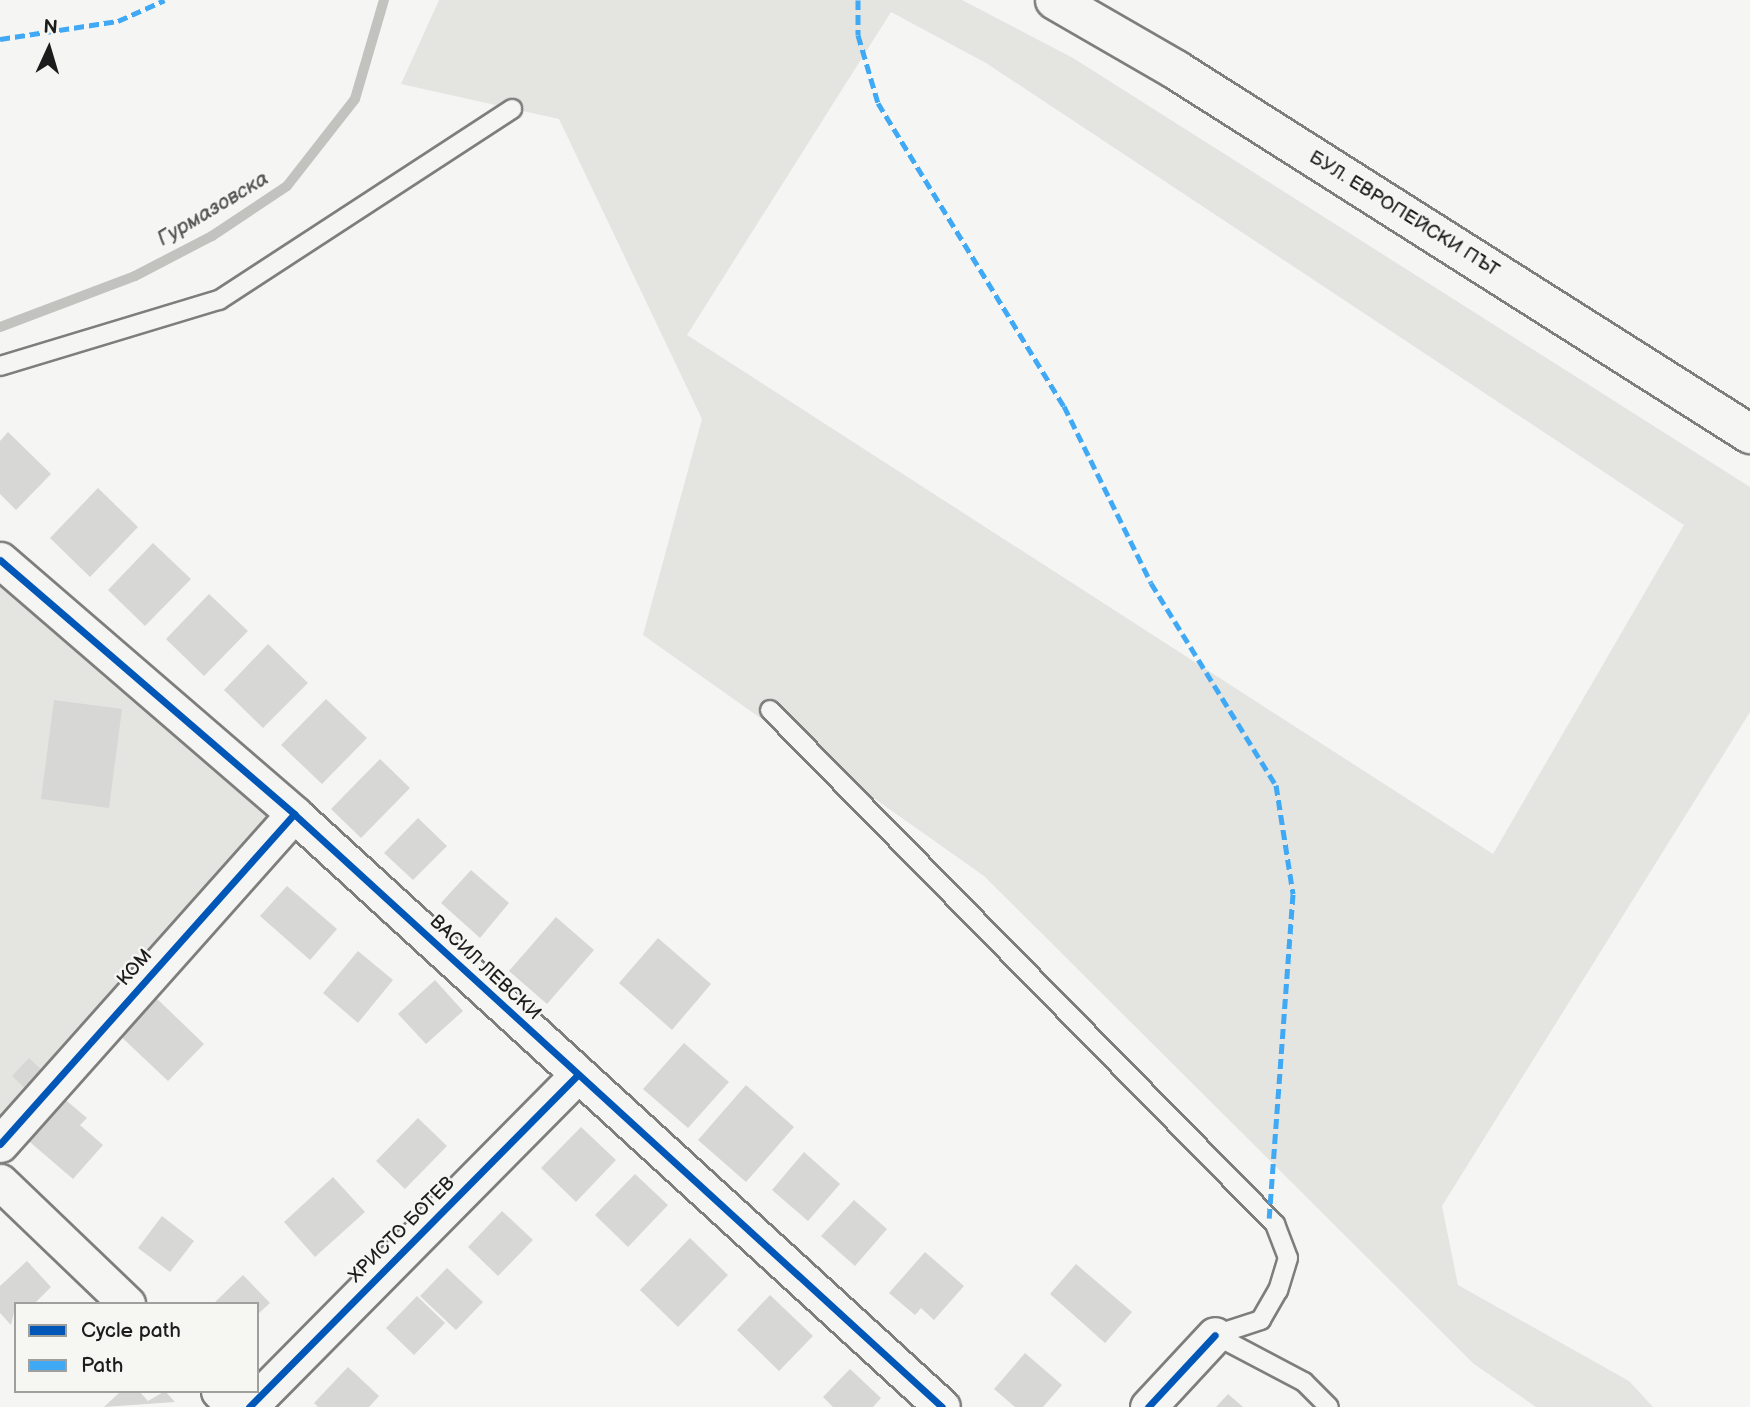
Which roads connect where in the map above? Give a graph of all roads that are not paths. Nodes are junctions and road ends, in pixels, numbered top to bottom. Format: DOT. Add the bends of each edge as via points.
graph roads {
  1 [pos="1055,0"];
  2 [pos="512,109"];
  3 [pos="0,366"];
  4 [pos="1750,434"];
  5 [pos="0,560"];
  6 [pos="770,710"];
  7 [pos="294,814"];
  8 [pos="578,1075"];
  9 [pos="0,1144"];
  10 [pos="0,1182"];
  11 [pos="125,1302"];
  12 [pos="1215,1335"];
  13 [pos="221,1393"];
  14 [pos="235,1407"];
  15 [pos="249,1407"];
  16 [pos="942,1407"];
  17 [pos="1148,1407"];
  18 [pos="1329,1407"];
  1 -- 4 [label="main road, БУЛ. ЕВРОПЕЙСКИ ПЪТ" via="1176,70"];
  2 -- 3 [label="lane" via="219,300"];
  5 -- 7 [label="street, ВАСИЛ ЛЕВСКИ"];
  6 -- 12 [label="lane" via="1275,1224 1288,1258 1278,1290 1261,1321"];
  7 -- 8 [label="street, ВАСИЛ ЛЕВСКИ"];
  7 -- 9 [label="street, КОМ"];
  8 -- 15 [label="street, ХРИСТО БОТЕВ"];
  8 -- 16 [label="street, ВАСИЛ ЛЕВСКИ"];
  10 -- 11 [label="street"];
  12 -- 17 [label="street"];
  12 -- 18 [label="lane" via="1304,1382"];
  13 -- 14 [label="street"];
}
